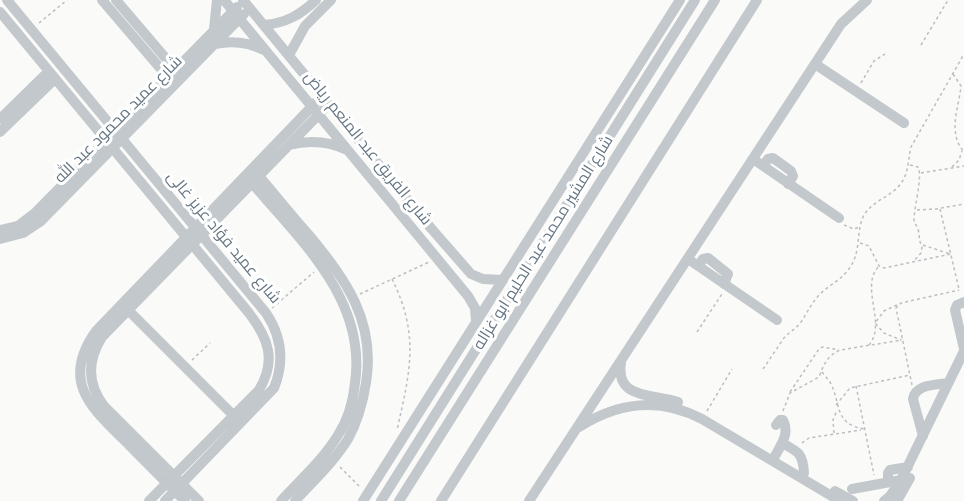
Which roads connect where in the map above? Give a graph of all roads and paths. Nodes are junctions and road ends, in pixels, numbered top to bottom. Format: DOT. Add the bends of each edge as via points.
graph roads {
  1 [pos="67,0"];
  2 [pos="102,0"];
  3 [pos="116,0"];
  4 [pos="217,0"];
  5 [pos="224,0"];
  6 [pos="316,0"];
  7 [pos="331,0"];
  8 [pos="680,0"];
  9 [pos="695,0"];
  10 [pos="715,0"];
  11 [pos="757,0"];
  12 [pos="867,0"];
  13 [pos="948,0"];
  14 [pos="3,1"];
  15 [pos="246,3"];
  16 [pos="0,12"];
  17 [pos="236,15"];
  18 [pos="264,25"];
  19 [pos="31,29"];
  20 [pos="214,30"];
  21 [pos="215,44"];
  22 [pos="921,45"];
  23 [pos="267,51"];
  24 [pos="885,54"];
  25 [pos="964,54"];
  26 [pos="289,55"];
  27 [pos="815,64"];
  28 [pos="952,73"];
  29 [pos="52,75"];
  30 [pos="175,77"];
  31 [pos="964,83"];
  32 [pos="961,86"];
  33 [pos="856,91"];
  34 [pos="302,94"];
  35 [pos="326,100"];
  36 [pos="315,110"];
  37 [pos="0,119"];
  38 [pos="298,121"];
  39 [pos="904,123"];
  40 [pos="616,127"];
  41 [pos="0,132"];
  42 [pos="118,135"];
  43 [pos="630,135"];
  44 [pos="109,145"];
  45 [pos="289,145"];
  46 [pos="963,151"];
  47 [pos="349,152"];
  48 [pos="753,159"];
  49 [pos="909,165"];
  50 [pos="964,166"];
  51 [pos="948,168"];
  52 [pos="920,174"];
  53 [pos="585,176"];
  54 [pos="256,179"];
  55 [pos="964,204"];
  56 [pos="548,208"];
  57 [pos="917,209"];
  58 [pos="940,209"];
  59 [pos="839,219"];
  60 [pos="430,227"];
  61 [pos="860,227"];
  62 [pos="0,230"];
  63 [pos="198,231"];
  64 [pos="419,237"];
  65 [pos="0,238"];
  66 [pos="189,241"];
  67 [pos="859,243"];
  68 [pos="922,245"];
  69 [pos="951,254"];
  70 [pos="438,258"];
  71 [pos="688,259"];
  72 [pos="913,262"];
  73 [pos="321,266"];
  74 [pos="879,266"];
  75 [pos="392,279"];
  76 [pos="502,280"];
  77 [pos="726,285"];
  78 [pos="959,290"];
  79 [pos="353,297"];
  80 [pos="963,302"];
  81 [pos="897,305"];
  82 [pos="125,307"];
  83 [pos="266,313"];
  84 [pos="777,320"];
  85 [pos="476,322"];
  86 [pos="875,323"];
  87 [pos="697,332"];
  88 [pos="902,340"];
  89 [pos="210,342"];
  90 [pos="869,346"];
  91 [pos="840,350"];
  92 [pos="964,350"];
  93 [pos="621,361"];
  94 [pos="964,365"];
  95 [pos="186,368"];
  96 [pos="732,369"];
  97 [pos="763,369"];
  98 [pos="822,372"];
  99 [pos="910,375"];
  100 [pos="948,383"];
  101 [pos="856,386"];
  102 [pos="790,393"];
  103 [pos="914,393"];
  104 [pos="836,405"];
  105 [pos="837,408"];
  106 [pos="705,415"];
  107 [pos="237,419"];
  108 [pos="778,422"];
  109 [pos="576,429"];
  110 [pos="865,430"];
  111 [pos="396,432"];
  112 [pos="834,434"];
  113 [pos="923,436"];
  114 [pos="782,443"];
  115 [pos="796,451"];
  116 [pos="775,456"];
  117 [pos="332,460"];
  118 [pos="804,473"];
  119 [pos="905,476"];
  120 [pos="174,483"];
  121 [pos="875,484"];
  122 [pos="852,489"];
  123 [pos="365,497"];
  124 [pos="149,501"];
  125 [pos="165,501"];
  126 [pos="185,501"];
  127 [pos="199,501"];
  128 [pos="281,501"];
  129 [pos="295,501"];
  130 [pos="381,501"];
  131 [pos="399,501"];
  132 [pos="441,501"];
  133 [pos="530,501"];
  134 [pos="840,501"];
  135 [pos="853,501"];
  136 [pos="884,501"];
  137 [pos="897,501"];
  1 -- 19 [label="path"];
  2 -- 30 [label="street"];
  3 -- 30 [label="street"];
  4 -- 20 [label="street"];
  5 -- 17 [label="street, شارع الفريق عبد المنعم رياض"];
  6 -- 18 [label="street" via="294,17"];
  7 -- 26 [label="street" via="305,26"];
  8 -- 56 [label="street"];
  9 -- 40 [label="street, شارع المشير محمد عبد الحليم ابو غزاله"];
  10 -- 43 [label="street, شارع المشير محمد عبد الحليم ابو غزاله"];
  11 -- 132 [label="street"];
  12 -- 27 [label="street" via="841,24"];
  13 -- 22 [label="path"];
  14 -- 19 [label="street, شارع عميد فؤاد عزيز غالى"];
  15 -- 17 [label="street, شارع عميد محمود عبد الله"];
  15 -- 18 [label="street, شارع الفريق عبد المنعم رياض"];
  16 -- 29 [label="street, شارع عميد فؤاد عزيز غالى"];
  17 -- 20 [label="street, شارع عميد محمود عبد الله"];
  17 -- 21 [label="street, شارع عميد محمود عبد الله"];
  17 -- 23 [label="street, شارع الفريق عبد المنعم رياض"];
  18 -- 26 [label="street, شارع الفريق عبد المنعم رياض"];
  19 -- 42 [label="street, شارع عميد فؤاد عزيز غالى"];
  20 -- 30 [label="street, شارع عميد محمود عبد الله"];
  21 -- 23 [label="street" via="247,43"];
  21 -- 30 [label="street, شارع عميد محمود عبد الله"];
  23 -- 34 [label="street, شارع الفريق عبد المنعم رياض"];
  24 -- 33 [label="path" via="874,61"];
  25 -- 28 [label="path"];
  26 -- 35 [label="street, شارع الفريق عبد المنعم رياض"];
  27 -- 33 [label="street"];
  27 -- 48 [label="street"];
  28 -- 32 [label="path"];
  28 -- 49 [label="path" via="911,147"];
  29 -- 37 [label="street"];
  29 -- 41 [label="street"];
  29 -- 44 [label="street, شارع عميد فؤاد عزيز غالى"];
  30 -- 42 [label="street, شارع عميد محمود عبد الله"];
  31 -- 32 [label="path"];
  32 -- 46 [label="path" via="955,123"];
  33 -- 39 [label="street"];
  34 -- 36 [label="street, شارع الفريق عبد المنعم رياض"];
  34 -- 38 [label="street"];
  35 -- 36 [label="street"];
  35 -- 60 [label="street, شارع الفريق عبد المنعم رياض"];
  36 -- 38 [label="street"];
  36 -- 45 [label="street"];
  36 -- 47 [label="street, شارع الفريق عبد المنعم رياض"];
  38 -- 63 [label="street"];
  40 -- 43 [label="street"];
  40 -- 53 [label="street, شارع المشير محمد عبد الحليم ابو غزاله"];
  42 -- 44 [label="street, شارع عميد محمود عبد الله"];
  42 -- 63 [label="street, شارع عميد فؤاد عزيز غالى"];
  43 -- 131 [label="street, شارع المشير محمد عبد الحليم ابو غزاله"];
  44 -- 62 [label="street, شارع عميد محمود عبد الله" via="27,220"];
  44 -- 65 [label="street, شارع عميد محمود عبد الله" via="32,228"];
  44 -- 66 [label="street, شارع عميد فؤاد عزيز غالى"];
  45 -- 47 [label="street" via="320,142"];
  45 -- 54 [label="street"];
  46 -- 51 [label="path"];
  47 -- 64 [label="street, شارع الفريق عبد المنعم رياض"];
  48 -- 59 [label="street"];
  48 -- 71 [label="street"];
  49 -- 52 [label="path" via="918,167"];
  49 -- 61 [label="path" via="902,183 868,209"];
  50 -- 51 [label="path"];
  51 -- 52 [label="path"];
  52 -- 57 [label="path"];
  53 -- 56 [label="street"];
  53 -- 130 [label="street, شارع المشير محمد عبد الحليم ابو غزاله"];
  54 -- 63 [label="street"];
  54 -- 73 [label="street"];
  54 -- 79 [label="street" via="334,267"];
  55 -- 58 [label="path"];
  56 -- 76 [label="street"];
  57 -- 58 [label="path"];
  57 -- 68 [label="path" via="915,222"];
  58 -- 69 [label="path"];
  59 -- 61 [label="path" via="848,228"];
  60 -- 64 [label="street"];
  60 -- 76 [label="street, شارع الفريق عبد المنعم رياض" via="471,274"];
  61 -- 67 [label="path"];
  63 -- 66 [label="street"];
  63 -- 83 [label="street, شارع عميد فؤاد عزيز غالى"];
  64 -- 70 [label="street, شارع الفريق عبد المنعم رياض"];
  66 -- 82 [label="street"];
  66 -- 107 [label="street, شارع عميد فؤاد عزيز غالى" via="256,322 267,343 266,379"];
  67 -- 74 [label="path" via="869,246"];
  67 -- 97 [label="path" via="845,274 818,296"];
  68 -- 69 [label="path"];
  68 -- 72 [label="path"];
  69 -- 72 [label="path"];
  69 -- 78 [label="path"];
  70 -- 75 [label="path"];
  70 -- 85 [label="street, شارع الفريق عبد المنعم رياض" via="471,300"];
  71 -- 77 [label="street"];
  71 -- 93 [label="street"];
  72 -- 74 [label="path"];
  73 -- 83 [label="path"];
  73 -- 128 [label="street" via="341,297 352,324 357,359 354,394 345,423 332,445"];
  74 -- 86 [label="path" via="872,282"];
  75 -- 79 [label="path"];
  75 -- 111 [label="path" via="405,310 411,342 408,381"];
  76 -- 85 [label="street"];
  77 -- 84 [label="street"];
  77 -- 87 [label="path"];
  78 -- 80 [label="path"];
  78 -- 81 [label="path"];
  79 -- 117 [label="street" via="363,322 367,378 354,427"];
  80 -- 92 [label="street" via="957,305 955,313"];
  81 -- 86 [label="path" via="884,311"];
  81 -- 88 [label="path"];
  82 -- 95 [label="street"];
  82 -- 120 [label="street" via="95,347 91,359 93,389"];
  83 -- 107 [label="street, شارع عميد فؤاد عزيز غالى" via="279,337 280,368 274,388"];
  85 -- 123 [label="street"];
  86 -- 88 [label="path" via="884,333"];
  86 -- 90 [label="path"];
  88 -- 90 [label="path"];
  88 -- 99 [label="path"];
  89 -- 95 [label="path"];
  90 -- 91 [label="path"];
  91 -- 98 [label="path" via="823,365"];
  91 -- 102 [label="path" via="819,349"];
  92 -- 100 [label="street"];
  93 -- 106 [label="street" via="622,379 634,393 674,400"];
  93 -- 109 [label="street"];
  94 -- 119 [label="street"];
  95 -- 107 [label="street"];
  96 -- 106 [label="path"];
  98 -- 102 [label="path"];
  98 -- 104 [label="path" via="831,382"];
  99 -- 101 [label="path"];
  99 -- 103 [label="path"];
  100 -- 103 [label="street" via="918,388"];
  100 -- 113 [label="street"];
  101 -- 104 [label="path" via="845,392"];
  101 -- 110 [label="path"];
  102 -- 108 [label="path"];
  103 -- 113 [label="street"];
  104 -- 105 [label="path"];
  105 -- 110 [label="path" via="853,426"];
  105 -- 112 [label="path" via="832,420"];
  106 -- 116 [label="street"];
  107 -- 120 [label="street, شارع عميد فؤاد عزيز غالى"];
  108 -- 114 [label="street" via="785,422"];
  109 -- 133 [label="street"];
  109 -- 134 [label="street" via="621,408 671,406 702,419"];
  110 -- 112 [label="path"];
  110 -- 121 [label="path"];
  112 -- 115 [label="path" via="809,438"];
  113 -- 119 [label="street"];
  114 -- 115 [label="street"];
  114 -- 116 [label="street"];
  115 -- 118 [label="street" via="802,458"];
  116 -- 118 [label="street"];
  117 -- 123 [label="path"];
  117 -- 129 [label="street"];
  118 -- 135 [label="street"];
  119 -- 121 [label="street" via="890,470 888,482"];
  119 -- 136 [label="street"];
  119 -- 137 [label="street"];
  120 -- 124 [label="street, شارع عميد فؤاد عزيز غالى"];
  120 -- 125 [label="street, شارع عميد فؤاد عزيز غالى"];
  120 -- 126 [label="street"];
  120 -- 127 [label="street"];
  121 -- 122 [label="street"];
}
